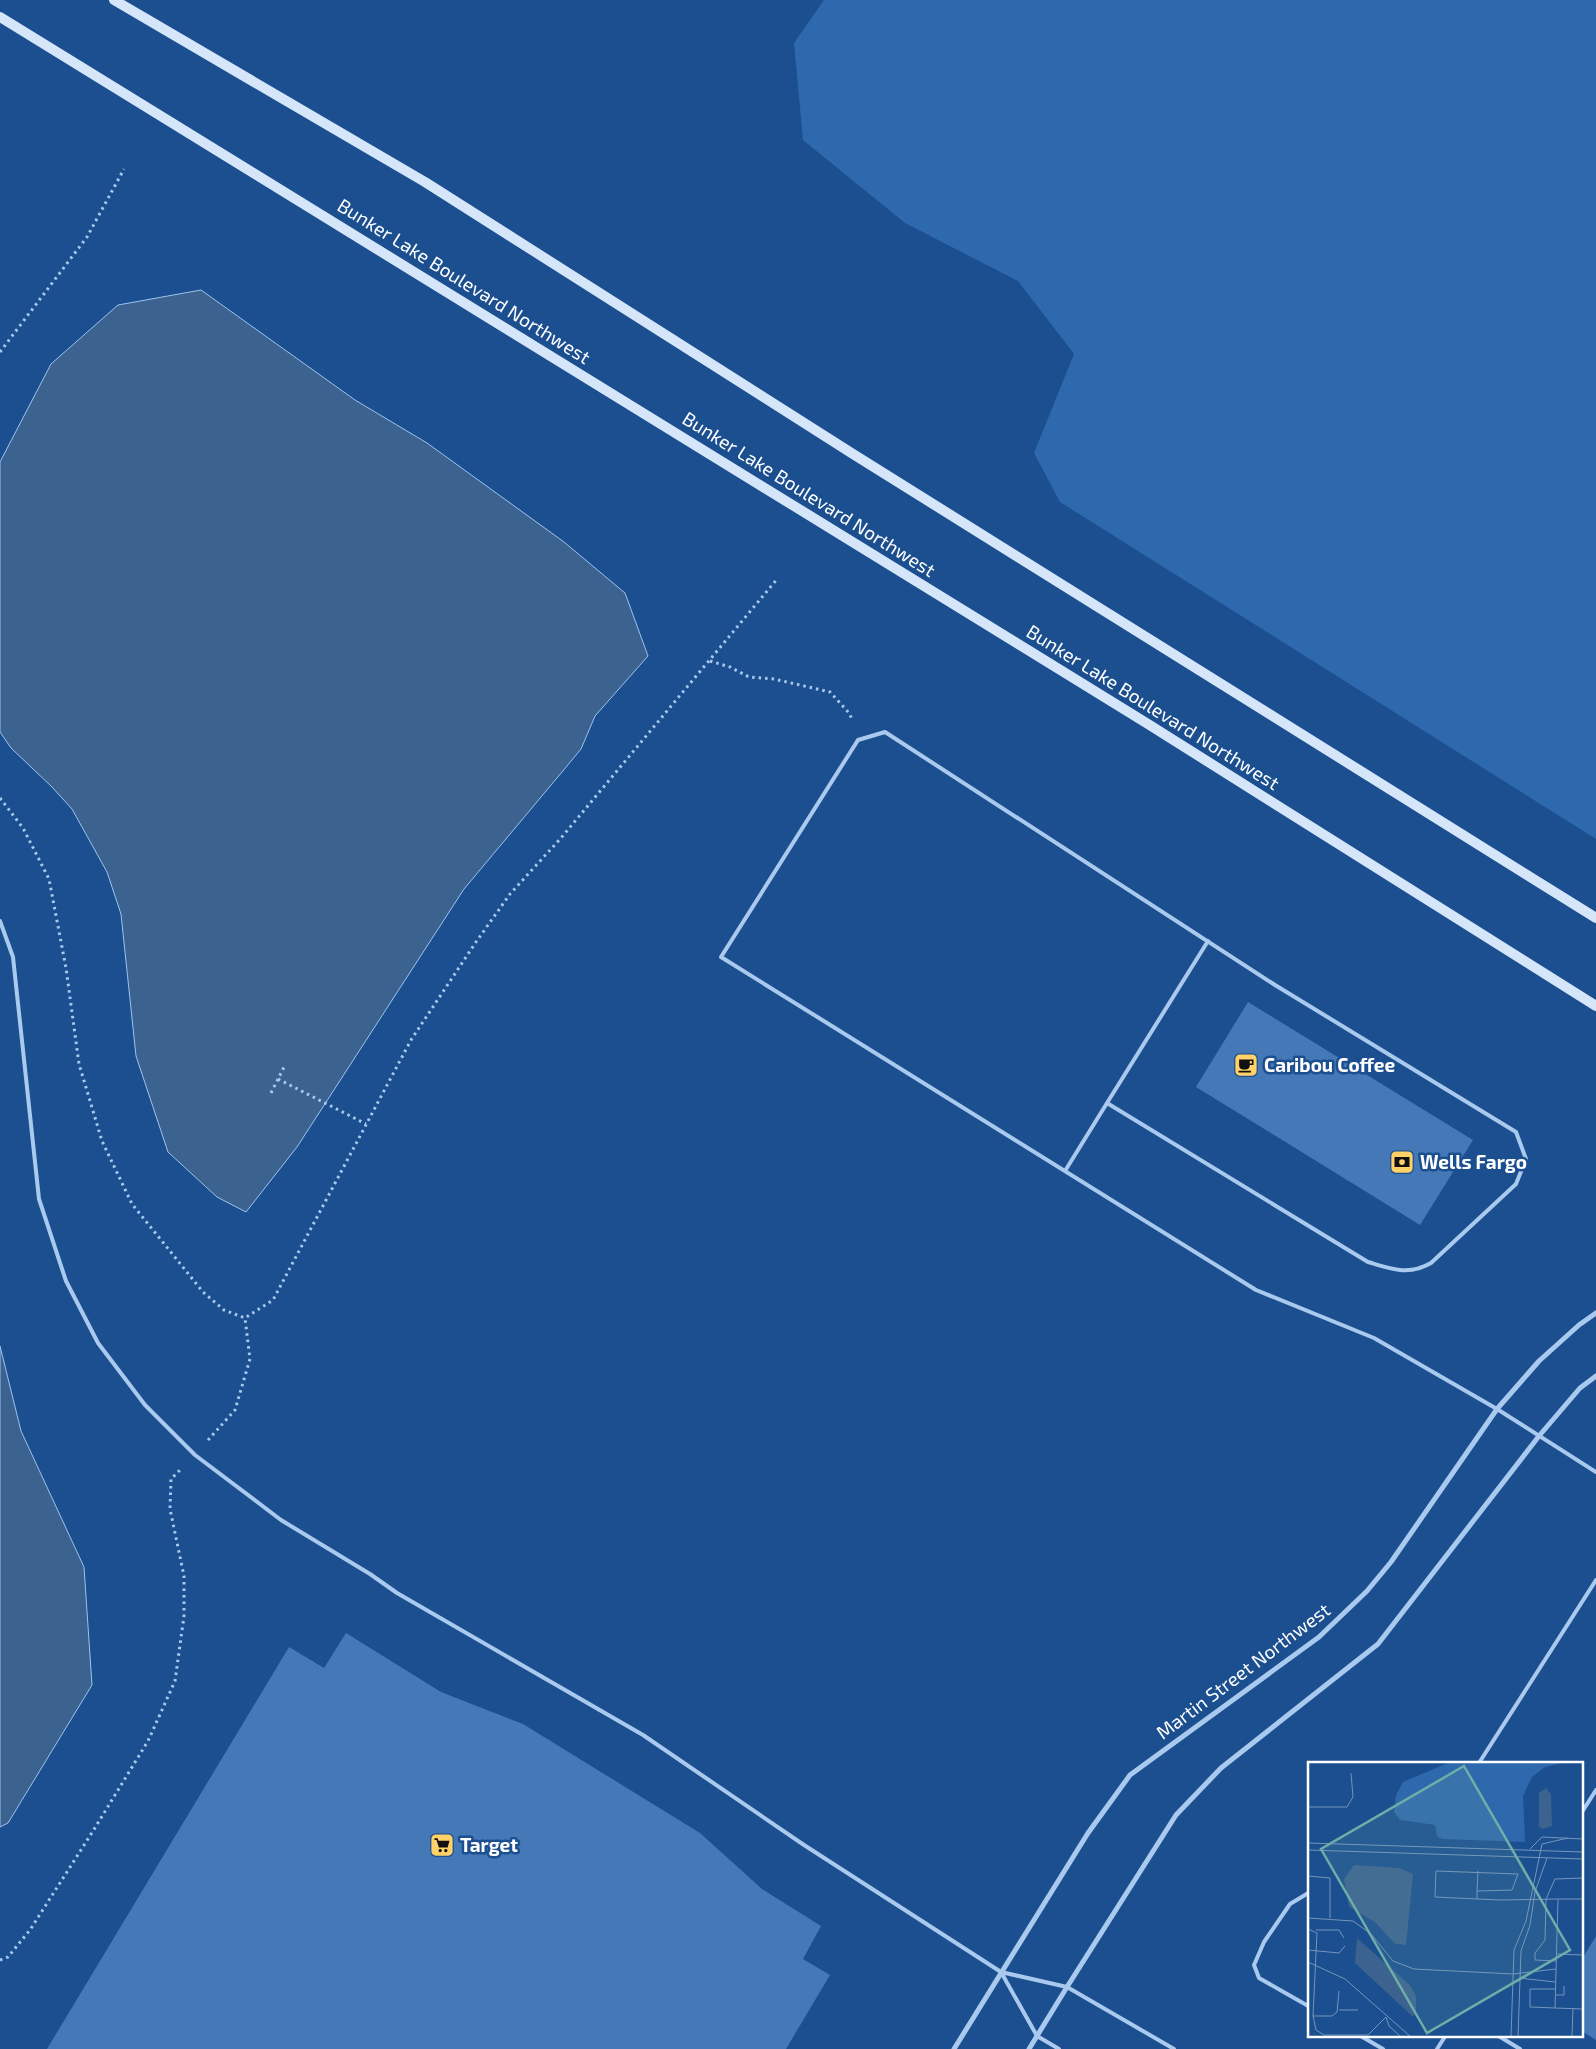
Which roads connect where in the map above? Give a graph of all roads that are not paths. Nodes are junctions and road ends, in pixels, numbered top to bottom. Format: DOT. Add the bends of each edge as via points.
graph roads {
  1 [pos="114,0"];
  2 [pos="0,17"];
  3 [pos="1596,918"];
  4 [pos="0,921"];
  5 [pos="1208,941"];
  6 [pos="1596,1006"];
  7 [pos="1107,1103"];
  8 [pos="1065,1171"];
  9 [pos="1596,1313"];
  10 [pos="1596,1376"];
  11 [pos="1497,1409"];
  12 [pos="1539,1436"];
  13 [pos="1596,1472"];
  14 [pos="1596,1580"];
  15 [pos="1481,1762"];
  16 [pos="1596,1790"];
  17 [pos="1584,1809"];
  18 [pos="1308,1893"];
  19 [pos="1001,1972"];
  20 [pos="1067,1987"];
  21 [pos="1308,2006"];
  22 [pos="1037,2036"];
  23 [pos="1361,2036"];
  24 [pos="1445,2036"];
  25 [pos="1499,2036"];
  26 [pos="954,2049"];
  27 [pos="1029,2049"];
  28 [pos="1059,2049"];
  29 [pos="1174,2049"];
  30 [pos="1383,2049"];
  31 [pos="1437,2049"];
  32 [pos="1520,2049"];
  1 -- 3 [label="main road" via="425,182 853,454"];
  2 -- 6 [label="main road, Bunker Lake Boulevard Northwest" via="1140,718"];
  4 -- 19 [label="lane" via="13,957 39,1199 66,1282 98,1344 145,1404 195,1454 281,1520 397,1593 643,1735 804,1845"];
  5 -- 7 [label="lane"];
  5 -- 7 [label="lane" via="1516,1132 1526,1159 1516,1184 1431,1263 1419,1270 1399,1271 1368,1262"];
  5 -- 8 [label="lane" via="885,732 858,740 721,957"];
  7 -- 8 [label="lane"];
  8 -- 11 [label="lane" via="1256,1290 1374,1338"];
  9 -- 11 [label="street, Martin Street Northwest" via="1539,1361"];
  10 -- 12 [label="street" via="1580,1388"];
  11 -- 12 [label="lane"];
  11 -- 19 [label="street, Martin Street Northwest" via="1367,1591 1319,1637 1130,1775 1088,1833"];
  12 -- 13 [label="lane"];
  12 -- 20 [label="street" via="1378,1644 1221,1768 1176,1816"];
  14 -- 15 [label="lane"];
  16 -- 17 [label="lane"];
  18 -- 21 [label="lane" via="1290,1904 1264,1942 1254,1965 1259,1978"];
  19 -- 20 [label="lane"];
  19 -- 22 [label="lane"];
  19 -- 26 [label="street, Martin Street Northwest"];
  20 -- 22 [label="street"];
  20 -- 29 [label="lane"];
  22 -- 27 [label="street"];
  22 -- 28 [label="lane"];
  23 -- 30 [label="lane"];
  24 -- 31 [label="lane"];
  25 -- 32 [label="lane"];
}
